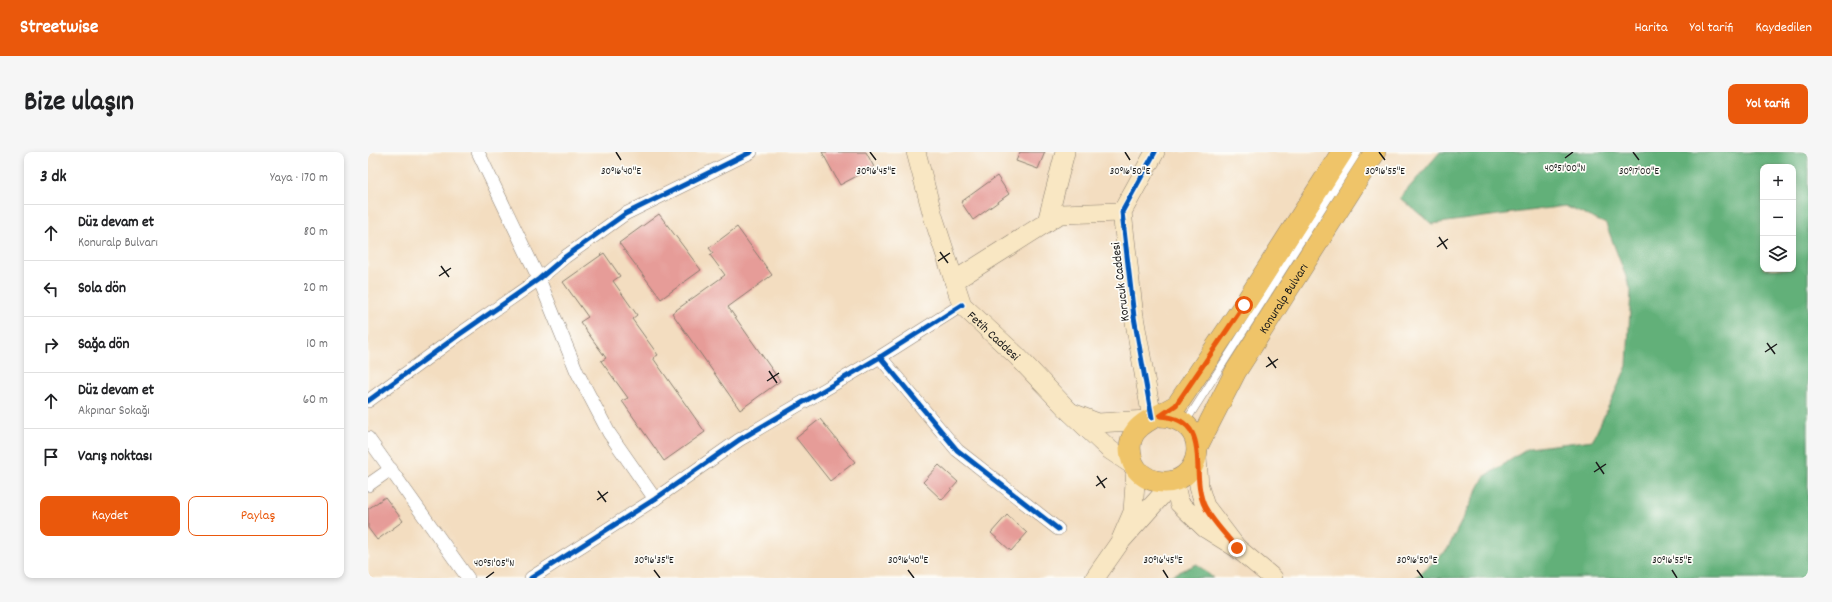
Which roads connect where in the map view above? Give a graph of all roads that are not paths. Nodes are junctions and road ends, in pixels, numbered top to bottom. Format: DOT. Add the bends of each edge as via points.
graph roads {
  1 [pos="478,152"];
  2 [pos="751,152"];
  3 [pos="916,152"];
  4 [pos="1065,152"];
  5 [pos="1155,152"];
  6 [pos="1342,152"];
  7 [pos="1358,152"];
  8 [pos="1375,152"];
  9 [pos="1122,212"];
  10 [pos="1047,222"];
  11 [pos="539,279"];
  12 [pos="954,281"];
  13 [pos="962,304"];
  14 [pos="880,357"];
  15 [pos="368,402"];
  16 [pos="1070,412"];
  17 [pos="1153,418"];
  18 [pos="1184,423"];
  19 [pos="368,438"];
  20 [pos="1197,452"];
  21 [pos="1135,467"];
  22 [pos="391,469"];
  23 [pos="1172,481"];
  24 [pos="368,485"];
  25 [pos="655,500"];
  26 [pos="1058,529"];
  27 [pos="1120,542"];
  28 [pos="1237,548"];
  29 [pos="534,577"];
  30 [pos="468,578"];
  31 [pos="1095,578"];
  32 [pos="1274,578"];
  1 -- 11 [label="street"];
  2 -- 11 [label="street" via="625,214"];
  3 -- 12 [label="street, Fetih Caddesi"];
  4 -- 10 [label="street"];
  5 -- 9 [label="street"];
  6 -- 17 [label="main road" via="1176,405"];
  7 -- 18 [label="lane"];
  8 -- 20 [label="main road, Konuralp Bulvarı" via="1236,371"];
  9 -- 10 [label="street" via="1060,214"];
  9 -- 17 [label="street, Korucuk Caddesi" via="1134,317"];
  10 -- 12 [label="street"];
  11 -- 15 [label="street"];
  11 -- 25 [label="street" via="577,372 609,433"];
  12 -- 13 [label="street, Fetih Caddesi"];
  13 -- 14 [label="street"];
  13 -- 16 [label="street, Fetih Caddesi" via="1017,356"];
  14 -- 25 [label="street" via="739,440"];
  14 -- 26 [label="street" via="957,450"];
  16 -- 17 [label="street, Fetih Caddesi" via="1098,423"];
  16 -- 21 [label="street, Fetih Caddesi" via="1110,450"];
  17 -- 18 [label="main road" via="1171,416"];
  17 -- 21 [label="main road" via="1134,433 1130,455"];
  18 -- 20 [label="main road" via="1195,437"];
  19 -- 22 [label="street"];
  20 -- 23 [label="main road" via="1191,468 1183,476"];
  20 -- 28 [label="street" via="1199,487 1205,506"];
  21 -- 23 [label="main road" via="1151,480"];
  21 -- 27 [label="street" via="1133,512"];
  22 -- 24 [label="street"];
  22 -- 30 [label="street"];
  23 -- 27 [label="street"];
  23 -- 28 [label="street" via="1179,503 1205,528"];
  25 -- 29 [label="street"];
  27 -- 31 [label="street"];
  28 -- 32 [label="street"];
}
